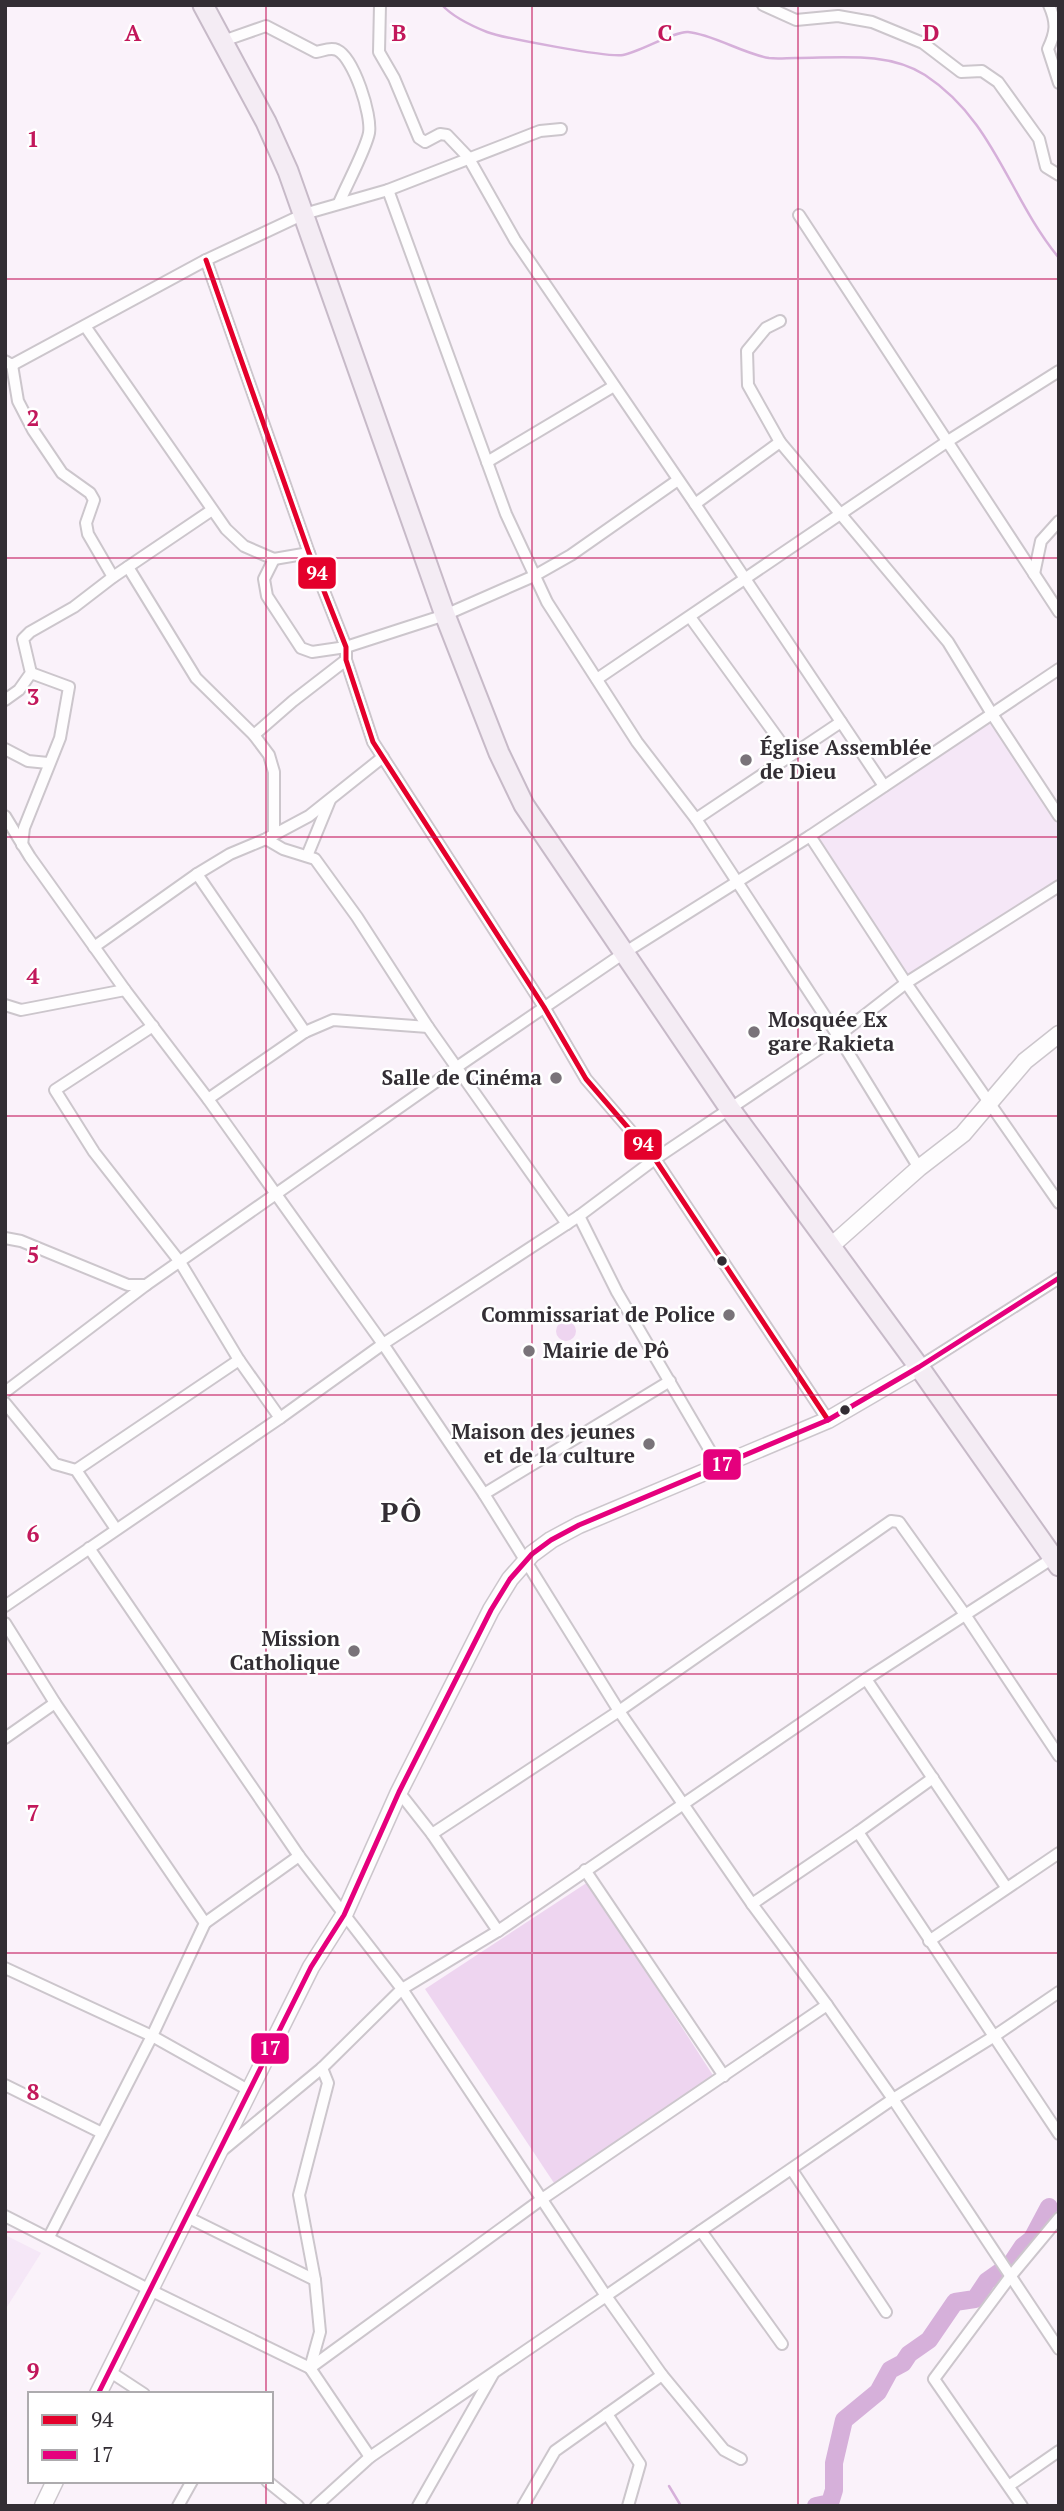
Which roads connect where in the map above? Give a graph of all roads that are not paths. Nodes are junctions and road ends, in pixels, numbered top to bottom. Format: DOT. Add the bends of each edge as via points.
graph roads {
  1 [pos="203,5"];
  2 [pos="380,5"];
  3 [pos="762,5"];
  4 [pos="1049,5"];
  5 [pos="223,41"];
  6 [pos="1059,83"];
  7 [pos="561,129"];
  8 [pos="468,157"];
  9 [pos="1059,176"];
  10 [pos="388,190"];
  11 [pos="339,203"];
  12 [pos="304,214"];
  13 [pos="800,215"];
  14 [pos="206,260"];
  15 [pos="780,321"];
  16 [pos="85,326"];
  17 [pos="9,363"];
  18 [pos="1059,371"];
  19 [pos="614,386"];
  20 [pos="947,441"];
  21 [pos="780,442"];
  22 [pos="487,462"];
  23 [pos="678,480"];
  24 [pos="695,504"];
  25 [pos="212,510"];
  26 [pos="839,515"];
  27 [pos="1059,521"];
  28 [pos="309,553"];
  29 [pos="274,559"];
  30 [pos="128,567"];
  31 [pos="1034,574"];
  32 [pos="534,576"];
  33 [pos="113,577"];
  34 [pos="745,580"];
  35 [pos="1059,612"];
  36 [pos="445,615"];
  37 [pos="690,617"];
  38 [pos="346,646"];
  39 [pos="346,660"];
  40 [pos="1059,668"];
  41 [pos="31,673"];
  42 [pos="597,679"];
  43 [pos="5,700"];
  44 [pos="992,714"];
  45 [pos="841,722"];
  46 [pos="254,735"];
  47 [pos="5,749"];
  48 [pos="790,755"];
  49 [pos="383,757"];
  50 [pos="48,763"];
  51 [pos="884,786"];
  52 [pos="330,798"];
  53 [pos="5,816"];
  54 [pos="1059,816"];
  55 [pos="696,819"];
  56 [pos="810,836"];
  57 [pos="270,837"];
  58 [pos="23,845"];
  59 [pos="307,856"];
  60 [pos="197,874"];
  61 [pos="737,884"];
  62 [pos="1059,886"];
  63 [pos="94,947"];
  64 [pos="624,953"];
  65 [pos="906,983"];
  66 [pos="125,990"];
  67 [pos="5,1005"];
  68 [pos="544,1007"];
  69 [pos="153,1026"];
  70 [pos="428,1027"];
  71 [pos="305,1032"];
  72 [pos="1059,1034"];
  73 [pos="838,1036"];
  74 [pos="457,1067"];
  75 [pos="208,1099"];
  76 [pos="988,1103"];
  77 [pos="730,1109"];
  78 [pos="655,1159"];
  79 [pos="919,1168"];
  80 [pos="277,1195"];
  81 [pos="1059,1203"];
  82 [pos="579,1216"];
  83 [pos="567,1224"];
  84 [pos="5,1238"];
  85 [pos="831,1245"];
  86 [pos="180,1262"];
  87 [pos="1059,1278"];
  88 [pos="146,1285"];
  89 [pos="383,1344"];
  90 [pos="239,1360"];
  91 [pos="919,1367"];
  92 [pos="670,1381"];
  93 [pos="5,1392"];
  94 [pos="5,1403"];
  95 [pos="280,1418"];
  96 [pos="828,1420"];
  97 [pos="719,1466"];
  98 [pos="76,1470"];
  99 [pos="484,1494"];
  100 [pos="116,1529"];
  101 [pos="89,1548"];
  102 [pos="526,1562"];
  103 [pos="1056,1562"];
  104 [pos="5,1606"];
  105 [pos="966,1616"];
  106 [pos="5,1623"];
  107 [pos="866,1679"];
  108 [pos="55,1703"];
  109 [pos="619,1711"];
  110 [pos="5,1738"];
  111 [pos="1059,1756"];
  112 [pos="933,1778"];
  113 [pos="400,1792"];
  114 [pos="682,1804"];
  115 [pos="858,1832"];
  116 [pos="432,1834"];
  117 [pos="1059,1853"];
  118 [pos="299,1856"];
  119 [pos="585,1870"];
  120 [pos="1006,1887"];
  121 [pos="752,1904"];
  122 [pos="344,1915"];
  123 [pos="205,1923"];
  124 [pos="498,1931"];
  125 [pos="929,1941"];
  126 [pos="5,1968"];
  127 [pos="402,1989"];
  128 [pos="1059,1992"];
  129 [pos="827,2005"];
  130 [pos="152,2036"];
  131 [pos="993,2037"];
  132 [pos="322,2068"];
  133 [pos="724,2076"];
  134 [pos="5,2085"];
  135 [pos="250,2091"];
  136 [pos="893,2099"];
  137 [pos="1058,2130"];
  138 [pos="102,2133"];
  139 [pos="222,2150"];
  140 [pos="792,2170"];
  141 [pos="542,2199"];
  142 [pos="5,2216"];
  143 [pos="185,2216"];
  144 [pos="1059,2218"];
  145 [pos="701,2231"];
  146 [pos="49,2237"];
  147 [pos="1006,2271"];
  148 [pos="315,2280"];
  149 [pos="148,2289"];
  150 [pos="606,2296"];
  151 [pos="886,2312"];
  152 [pos="782,2344"];
  153 [pos="1059,2349"];
  154 [pos="310,2368"];
  155 [pos="109,2371"];
  156 [pos="494,2372"];
  157 [pos="662,2375"];
  158 [pos="99,2392"];
  159 [pos="141,2392"];
  160 [pos="607,2414"];
  161 [pos="1059,2451"];
  162 [pos="370,2457"];
  163 [pos="741,2459"];
  164 [pos="54,2483"];
  165 [pos="191,2483"];
  166 [pos="269,2483"];
  167 [pos="1010,2486"];
  168 [pos="43,2506"];
  169 [pos="178,2506"];
  170 [pos="298,2506"];
  171 [pos="316,2506"];
  172 [pos="418,2506"];
  173 [pos="523,2506"];
  174 [pos="628,2506"];
  175 [pos="1021,2506"];
  1 -- 5 [label="highway"];
  2 -- 8 [label="street" via="379,52 419,138 425,142 447,135"];
  3 -- 9 [label="street" via="796,20 838,16 872,22 923,43 961,72 982,71 998,82 1039,139 1046,167"];
  4 -- 6 [label="street" via="1056,20 1048,49"];
  5 -- 11 [label="street" via="266,26 316,52 339,51 350,64 368,111 369,134"];
  5 -- 12 [label="highway" via="266,122"];
  7 -- 8 [label="street" via="540,131"];
  8 -- 10 [label="street"];
  8 -- 19 [label="street" via="515,240"];
  10 -- 11 [label="street"];
  10 -- 22 [label="street"];
  11 -- 12 [label="street"];
  12 -- 14 [label="street"];
  12 -- 36 [label="highway"];
  13 -- 20 [label="street"];
  14 -- 16 [label="street"];
  14 -- 28 [label="street"];
  15 -- 21 [label="street" via="766,328 747,351 748,385"];
  16 -- 17 [label="street"];
  16 -- 25 [label="street"];
  17 -- 33 [label="street" via="18,401 33,430 61,473 94,500 86,523 88,534"];
  18 -- 20 [label="street"];
  19 -- 22 [label="street"];
  19 -- 23 [label="street"];
  20 -- 26 [label="street"];
  20 -- 31 [label="street"];
  21 -- 24 [label="street"];
  21 -- 26 [label="street"];
  22 -- 32 [label="street"];
  23 -- 24 [label="street"];
  23 -- 32 [label="street"];
  24 -- 34 [label="street"];
  25 -- 29 [label="street" via="244,546"];
  25 -- 30 [label="street"];
  26 -- 34 [label="street"];
  26 -- 44 [label="street" via="948,642"];
  27 -- 31 [label="street" via="1041,541"];
  28 -- 29 [label="street"];
  28 -- 38 [label="street"];
  29 -- 38 [label="street" via="264,579 267,596 301,648 312,652"];
  30 -- 33 [label="street"];
  30 -- 46 [label="street" via="196,678"];
  31 -- 35 [label="street"];
  32 -- 36 [label="street"];
  32 -- 42 [label="street"];
  33 -- 41 [label="street" via="23,639"];
  34 -- 37 [label="street"];
  34 -- 45 [label="street"];
  36 -- 38 [label="street"];
  36 -- 64 [label="highway" via="524,804"];
  37 -- 42 [label="street"];
  37 -- 48 [label="street"];
  38 -- 39 [label="street"];
  39 -- 46 [label="street"];
  39 -- 49 [label="street" via="373,742"];
  40 -- 44 [label="street"];
  41 -- 43 [label="street"];
  41 -- 50 [label="street" via="69,687 60,738"];
  42 -- 55 [label="street" via="637,742"];
  44 -- 51 [label="street"];
  44 -- 54 [label="street"];
  45 -- 48 [label="street"];
  45 -- 51 [label="street"];
  46 -- 57 [label="street" via="269,755 274,772"];
  47 -- 50 [label="street" via="28,761"];
  48 -- 55 [label="street"];
  49 -- 52 [label="street"];
  49 -- 68 [label="street"];
  50 -- 58 [label="street" via="24,828"];
  51 -- 56 [label="street"];
  52 -- 57 [label="street" via="309,816"];
  52 -- 59 [label="street"];
  53 -- 58 [label="street"];
  55 -- 61 [label="street"];
  56 -- 61 [label="street"];
  56 -- 65 [label="street"];
  57 -- 59 [label="street" via="283,849"];
  57 -- 60 [label="street"];
  58 -- 63 [label="street"];
  59 -- 70 [label="street" via="315,859 357,917"];
  60 -- 63 [label="street"];
  60 -- 71 [label="street"];
  61 -- 64 [label="street"];
  61 -- 73 [label="street"];
  62 -- 65 [label="street"];
  63 -- 66 [label="street"];
  64 -- 68 [label="street"];
  64 -- 77 [label="highway"];
  65 -- 73 [label="street"];
  65 -- 76 [label="street"];
  66 -- 67 [label="street" via="21,1010"];
  66 -- 69 [label="street"];
  68 -- 74 [label="street"];
  68 -- 78 [label="street" via="586,1079"];
  69 -- 75 [label="street"];
  69 -- 86 [label="street" via="55,1090 94,1152"];
  70 -- 71 [label="street" via="332,1020"];
  70 -- 74 [label="street"];
  71 -- 75 [label="street"];
  72 -- 76 [label="main road" via="1024,1061"];
  73 -- 77 [label="street"];
  73 -- 79 [label="street"];
  74 -- 80 [label="street"];
  74 -- 83 [label="street"];
  75 -- 80 [label="street"];
  76 -- 79 [label="main road" via="963,1134"];
  76 -- 81 [label="street"];
  77 -- 78 [label="street"];
  77 -- 85 [label="highway"];
  78 -- 82 [label="street"];
  78 -- 96 [label="street"];
  79 -- 85 [label="main road"];
  80 -- 86 [label="street"];
  80 -- 89 [label="street"];
  82 -- 83 [label="street"];
  82 -- 92 [label="street"];
  83 -- 89 [label="street"];
  84 -- 88 [label="street" via="128,1285"];
  85 -- 91 [label="highway"];
  86 -- 88 [label="street"];
  86 -- 90 [label="street"];
  87 -- 91 [label="street"];
  88 -- 93 [label="street"];
  89 -- 95 [label="street"];
  89 -- 99 [label="street"];
  90 -- 95 [label="street"];
  90 -- 98 [label="street"];
  91 -- 96 [label="main road"];
  91 -- 103 [label="highway"];
  92 -- 97 [label="street"];
  92 -- 99 [label="street"];
  94 -- 98 [label="street" via="55,1464"];
  95 -- 100 [label="street"];
  96 -- 97 [label="main road"];
  97 -- 102 [label="main road" via="579,1525 551,1540"];
  98 -- 100 [label="street"];
  99 -- 102 [label="street"];
  100 -- 101 [label="street"];
  101 -- 104 [label="street"];
  101 -- 118 [label="street"];
  102 -- 109 [label="street"];
  102 -- 113 [label="main road" via="491,1610"];
  103 -- 105 [label="street"];
  105 -- 107 [label="street"];
  105 -- 109 [label="street" via="899,1522 891,1521"];
  105 -- 111 [label="street"];
  106 -- 108 [label="street"];
  107 -- 112 [label="street"];
  107 -- 114 [label="street"];
  108 -- 110 [label="street"];
  108 -- 123 [label="street"];
  109 -- 114 [label="street"];
  109 -- 116 [label="street"];
  112 -- 115 [label="street"];
  112 -- 120 [label="street"];
  113 -- 116 [label="street"];
  113 -- 122 [label="main road"];
  114 -- 119 [label="street"];
  114 -- 121 [label="street"];
  115 -- 121 [label="street"];
  115 -- 125 [label="street"];
  116 -- 124 [label="street"];
  117 -- 120 [label="street"];
  118 -- 122 [label="street"];
  118 -- 123 [label="street"];
  119 -- 124 [label="street"];
  119 -- 133 [label="street"];
  120 -- 125 [label="street"];
  121 -- 129 [label="street"];
  122 -- 127 [label="street"];
  122 -- 135 [label="main road" via="311,1968"];
  123 -- 130 [label="street"];
  124 -- 127 [label="street"];
  125 -- 131 [label="street"];
  126 -- 130 [label="street"];
  127 -- 132 [label="street"];
  127 -- 141 [label="street"];
  128 -- 131 [label="street"];
  129 -- 133 [label="street"];
  129 -- 136 [label="street"];
  130 -- 135 [label="street"];
  130 -- 138 [label="street"];
  131 -- 136 [label="street"];
  131 -- 137 [label="street"];
  132 -- 139 [label="street"];
  132 -- 148 [label="street" via="328,2082 299,2195"];
  133 -- 141 [label="street"];
  134 -- 138 [label="street"];
  135 -- 139 [label="main road"];
  136 -- 140 [label="street"];
  136 -- 147 [label="street"];
  138 -- 146 [label="street"];
  139 -- 143 [label="main road"];
  140 -- 145 [label="street"];
  140 -- 151 [label="street"];
  141 -- 150 [label="street"];
  141 -- 154 [label="street"];
  142 -- 146 [label="street"];
  143 -- 148 [label="street"];
  143 -- 149 [label="main road"];
  144 -- 147 [label="street"];
  145 -- 150 [label="street"];
  145 -- 152 [label="street"];
  146 -- 149 [label="street"];
  147 -- 153 [label="street"];
  147 -- 167 [label="street" via="934,2379"];
  148 -- 154 [label="street" via="320,2332"];
  149 -- 154 [label="street"];
  149 -- 155 [label="main road"];
  150 -- 156 [label="street"];
  150 -- 157 [label="street"];
  154 -- 162 [label="street"];
  155 -- 158 [label="main road"];
  155 -- 159 [label="street"];
  156 -- 162 [label="street"];
  156 -- 172 [label="street"];
  157 -- 160 [label="street"];
  157 -- 163 [label="street" via="724,2450"];
  160 -- 173 [label="street" via="555,2451"];
  160 -- 174 [label="street" via="640,2464"];
  161 -- 167 [label="street"];
  162 -- 171 [label="street"];
  164 -- 168 [label="main road"];
  165 -- 169 [label="street"];
  166 -- 170 [label="street"];
  167 -- 175 [label="street"];
}
